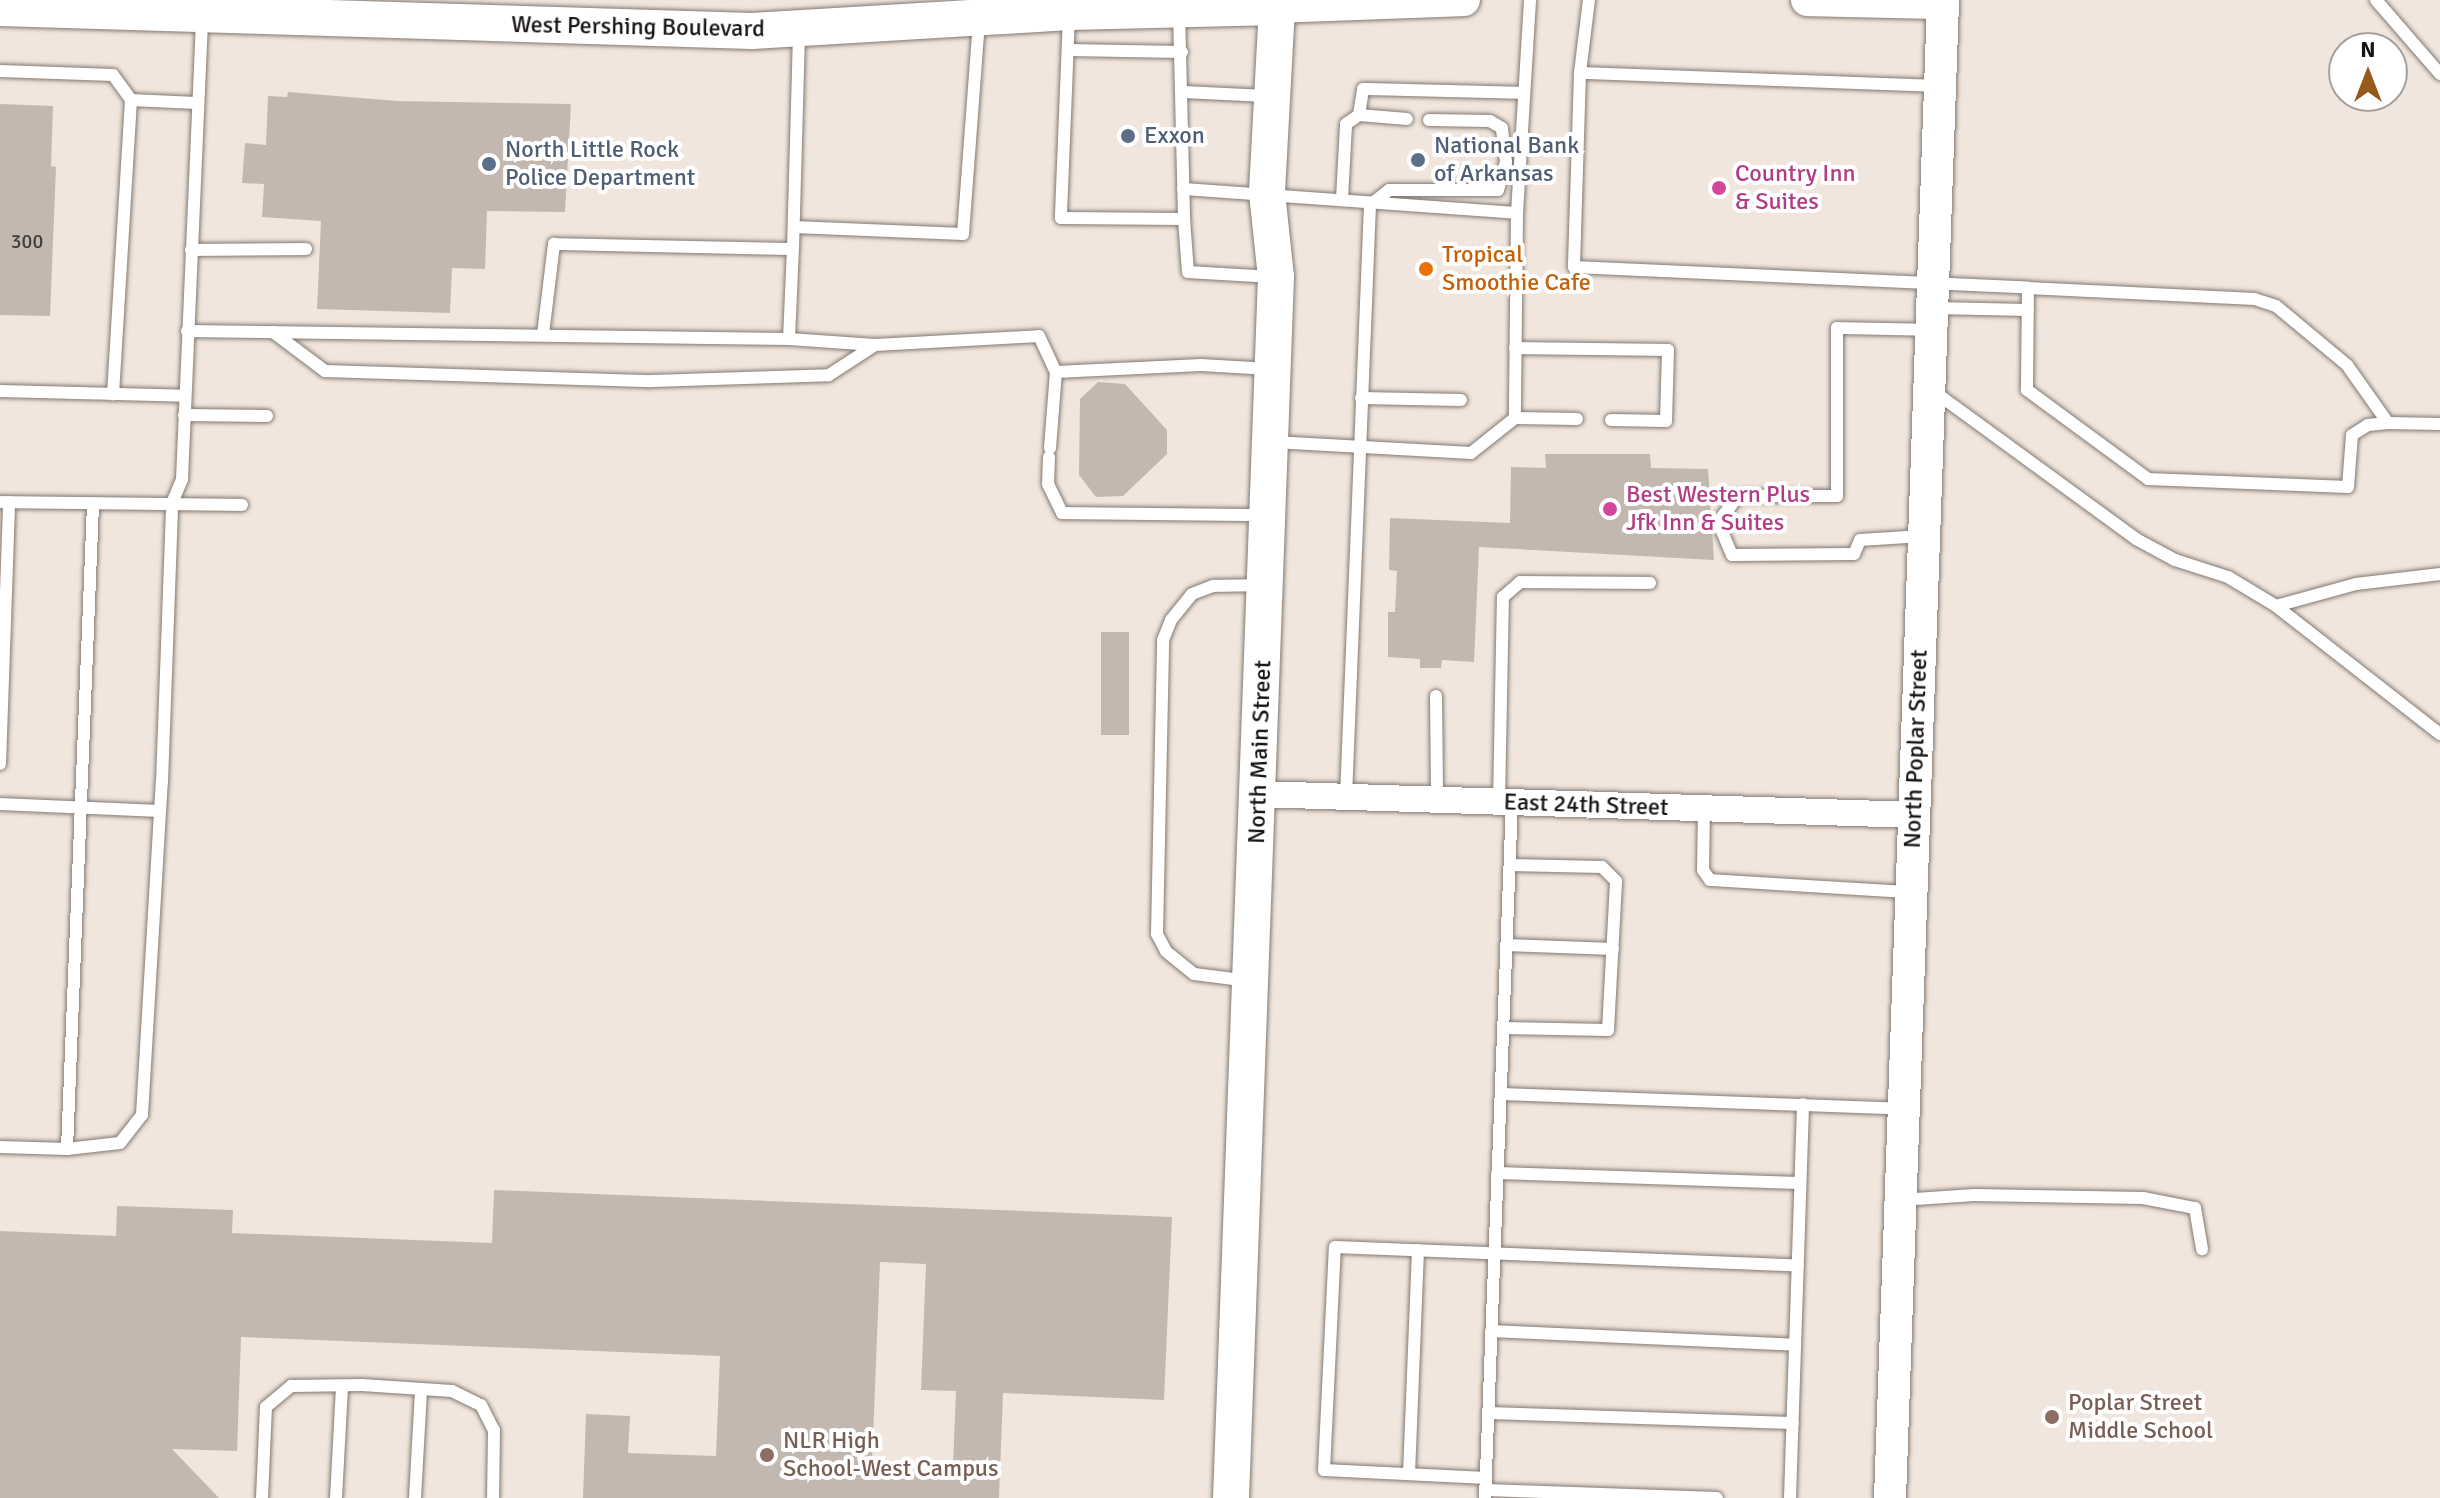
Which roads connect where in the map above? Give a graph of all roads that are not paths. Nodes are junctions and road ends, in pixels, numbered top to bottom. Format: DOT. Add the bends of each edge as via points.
graph roads {
  1 [pos="1464,0"];
  2 [pos="1530,0"];
  3 [pos="1589,0"];
  4 [pos="1807,0"];
  5 [pos="2376,0"];
  6 [pos="1943,2"];
  7 [pos="1277,3"];
  8 [pos="0,8"];
  9 [pos="202,8"];
  10 [pos="1179,9"];
  11 [pos="1069,12"];
  12 [pos="979,17"];
  13 [pos="799,29"];
  14 [pos="1068,50"];
  15 [pos="1182,52"];
  16 [pos="0,71"];
  17 [pos="1580,73"];
  18 [pos="2440,74"];
  19 [pos="1939,86"];
  20 [pos="1183,92"];
  21 [pos="1523,93"];
  22 [pos="1271,96"];
  23 [pos="131,100"];
  24 [pos="196,103"];
  25 [pos="1359,115"];
  26 [pos="1407,119"];
  27 [pos="1429,120"];
  28 [pos="1183,189"];
  29 [pos="1267,193"];
  30 [pos="1342,199"];
  31 [pos="1370,205"];
  32 [pos="1517,213"];
  33 [pos="1184,219"];
  34 [pos="794,227"];
  35 [pos="306,249"];
  36 [pos="793,249"];
  37 [pos="191,250"];
  38 [pos="1276,277"];
  39 [pos="2028,288"];
  40 [pos="1932,306"];
  41 [pos="2028,310"];
  42 [pos="187,331"];
  43 [pos="273,332"];
  44 [pos="543,334"];
  45 [pos="789,339"];
  46 [pos="875,345"];
  47 [pos="1515,348"];
  48 [pos="1272,369"];
  49 [pos="1056,372"];
  50 [pos="1929,388"];
  51 [pos="0,391"];
  52 [pos="113,394"];
  53 [pos="185,396"];
  54 [pos="1361,398"];
  55 [pos="1461,400"];
  56 [pos="184,415"];
  57 [pos="267,416"];
  58 [pos="1515,418"];
  59 [pos="1577,419"];
  60 [pos="1611,420"];
  61 [pos="2388,423"];
  62 [pos="2440,424"];
  63 [pos="1269,441"];
  64 [pos="1359,447"];
  65 [pos="4,502"];
  66 [pos="172,503"];
  67 [pos="93,504"];
  68 [pos="242,505"];
  69 [pos="1267,515"];
  70 [pos="1924,536"];
  71 [pos="2440,574"];
  72 [pos="1650,583"];
  73 [pos="1266,585"];
  74 [pos="2276,606"];
  75 [pos="1436,696"];
  76 [pos="2440,734"];
  77 [pos="0,764"];
  78 [pos="1258,794"];
  79 [pos="1346,797"];
  80 [pos="1437,800"];
  81 [pos="1505,802"];
  82 [pos="0,804"];
  83 [pos="81,807"];
  84 [pos="1704,809"];
  85 [pos="160,811"];
  86 [pos="1914,815"];
  87 [pos="1510,865"];
  88 [pos="1911,892"];
  89 [pos="1506,945"];
  90 [pos="1613,949"];
  91 [pos="1254,982"];
  92 [pos="1503,1028"];
  93 [pos="1501,1094"];
  94 [pos="1803,1104"];
  95 [pos="1904,1109"];
  96 [pos="0,1147"];
  97 [pos="67,1149"];
  98 [pos="1497,1173"];
  99 [pos="1800,1183"];
  100 [pos="1901,1200"];
  101 [pos="2202,1249"];
  102 [pos="1418,1250"];
  103 [pos="1494,1252"];
  104 [pos="1798,1266"];
  105 [pos="1491,1331"];
  106 [pos="1795,1345"];
  107 [pos="342,1386"];
  108 [pos="421,1389"];
  109 [pos="1488,1413"];
  110 [pos="1793,1423"];
  111 [pos="1409,1474"];
  112 [pos="1486,1489"];
  113 [pos="262,1498"];
  114 [pos="336,1498"];
  115 [pos="415,1498"];
  116 [pos="493,1498"];
  117 [pos="1231,1498"];
  118 [pos="1717,1498"];
  119 [pos="1790,1498"];
  120 [pos="1890,1498"];
  1 -- 7 [label="street"];
  2 -- 21 [label="lane"];
  3 -- 17 [label="lane"];
  4 -- 6 [label="street"];
  5 -- 18 [label="lane"];
  6 -- 19 [label="street, North Poplar Street"];
  7 -- 10 [label="main road, West Pershing Boulevard"];
  7 -- 22 [label="main road, North Main Street"];
  8 -- 9 [label="main road, West Pershing Boulevard"];
  9 -- 13 [label="main road, West Pershing Boulevard"];
  9 -- 24 [label="lane"];
  10 -- 11 [label="main road, West Pershing Boulevard"];
  10 -- 15 [label="lane"];
  11 -- 12 [label="main road, West Pershing Boulevard"];
  11 -- 14 [label="lane"];
  12 -- 13 [label="main road, West Pershing Boulevard"];
  12 -- 34 [label="lane" via="963,234"];
  13 -- 34 [label="lane"];
  14 -- 15 [label="lane"];
  14 -- 33 [label="lane" via="1061,218"];
  15 -- 20 [label="lane"];
  16 -- 23 [label="lane" via="113,75"];
  17 -- 19 [label="lane"];
  17 -- 40 [label="lane" via="1574,267"];
  19 -- 40 [label="street, North Poplar Street"];
  20 -- 22 [label="lane"];
  20 -- 28 [label="lane"];
  21 -- 25 [label="lane" via="1363,89"];
  21 -- 32 [label="lane"];
  22 -- 29 [label="main road, North Main Street"];
  23 -- 24 [label="lane"];
  23 -- 52 [label="lane"];
  24 -- 37 [label="lane"];
  25 -- 26 [label="lane"];
  25 -- 30 [label="lane" via="1346,124"];
  27 -- 31 [label="lane" via="1490,121 1502,128 1506,162 1498,190 1389,190"];
  28 -- 29 [label="lane"];
  28 -- 33 [label="lane"];
  29 -- 30 [label="lane"];
  29 -- 38 [label="main road, North Main Street"];
  30 -- 31 [label="lane"];
  31 -- 32 [label="lane"];
  31 -- 54 [label="lane"];
  32 -- 47 [label="lane"];
  33 -- 38 [label="lane" via="1188,272"];
  34 -- 36 [label="lane"];
  35 -- 37 [label="lane"];
  36 -- 44 [label="lane" via="554,244"];
  36 -- 45 [label="lane"];
  37 -- 42 [label="lane"];
  38 -- 48 [label="main road, North Main Street"];
  39 -- 40 [label="lane"];
  39 -- 41 [label="lane"];
  39 -- 61 [label="lane" via="2254,299 2276,306 2347,365"];
  40 -- 41 [label="lane"];
  40 -- 50 [label="street, North Poplar Street"];
  40 -- 70 [label="lane" via="1837,328 1837,496 1738,496 1718,522 1732,555 1854,554 1860,540"];
  41 -- 61 [label="lane" via="2027,390 2148,479 2348,487 2352,435 2368,425"];
  42 -- 43 [label="lane"];
  42 -- 53 [label="lane"];
  43 -- 44 [label="lane"];
  43 -- 46 [label="lane" via="325,371 652,381 829,375"];
  44 -- 45 [label="lane"];
  45 -- 46 [label="lane"];
  46 -- 49 [label="lane" via="1039,336"];
  47 -- 58 [label="lane"];
  47 -- 60 [label="lane" via="1668,350 1666,421"];
  48 -- 49 [label="lane" via="1201,365"];
  48 -- 63 [label="main road, North Main Street"];
  49 -- 69 [label="lane" via="1048,484 1062,513"];
  50 -- 70 [label="street, North Poplar Street"];
  50 -- 74 [label="lane" via="2136,539 2175,560 2228,577"];
  51 -- 52 [label="lane"];
  52 -- 53 [label="lane"];
  53 -- 56 [label="lane"];
  54 -- 55 [label="lane"];
  54 -- 64 [label="lane"];
  56 -- 57 [label="lane"];
  56 -- 66 [label="lane" via="182,479"];
  58 -- 59 [label="lane"];
  58 -- 64 [label="lane" via="1471,453"];
  61 -- 62 [label="lane"];
  63 -- 64 [label="lane"];
  63 -- 69 [label="main road, North Main Street"];
  64 -- 79 [label="lane"];
  65 -- 67 [label="lane"];
  65 -- 77 [label="lane"];
  66 -- 67 [label="lane"];
  66 -- 68 [label="lane"];
  66 -- 85 [label="lane"];
  67 -- 83 [label="lane"];
  69 -- 73 [label="main road, North Main Street"];
  70 -- 86 [label="street, North Poplar Street"];
  71 -- 74 [label="lane" via="2356,584"];
  72 -- 81 [label="lane" via="1520,582 1503,597"];
  73 -- 78 [label="main road, North Main Street"];
  73 -- 91 [label="lane" via="1213,586 1192,594 1163,640 1157,934 1166,951 1194,974"];
  74 -- 76 [label="lane"];
  75 -- 80 [label="lane"];
  78 -- 79 [label="street, East 24th Street"];
  78 -- 91 [label="main road, North Main Street"];
  79 -- 80 [label="street, East 24th Street"];
  80 -- 81 [label="street, East 24th Street"];
  81 -- 84 [label="street, East 24th Street"];
  81 -- 87 [label="lane"];
  82 -- 83 [label="lane"];
  83 -- 85 [label="lane"];
  83 -- 97 [label="lane"];
  84 -- 86 [label="street, East 24th Street"];
  84 -- 88 [label="lane" via="1703,870 1710,880"];
  85 -- 97 [label="lane" via="142,1115 120,1143"];
  86 -- 88 [label="street, North Poplar Street"];
  87 -- 89 [label="lane"];
  87 -- 90 [label="lane" via="1612,871"];
  88 -- 95 [label="street, North Poplar Street"];
  89 -- 90 [label="lane"];
  89 -- 92 [label="lane"];
  90 -- 92 [label="lane" via="1608,1030"];
  91 -- 117 [label="main road, North Main Street"];
  92 -- 93 [label="lane"];
  93 -- 94 [label="lane"];
  93 -- 98 [label="lane"];
  94 -- 95 [label="lane"];
  94 -- 99 [label="lane"];
  95 -- 100 [label="street, North Poplar Street"];
  96 -- 97 [label="lane"];
  98 -- 99 [label="lane"];
  98 -- 103 [label="lane"];
  99 -- 104 [label="lane"];
  100 -- 101 [label="lane" via="1974,1195 2143,1198 2195,1208"];
  100 -- 120 [label="street, North Poplar Street"];
  102 -- 103 [label="lane"];
  102 -- 111 [label="lane"];
  102 -- 111 [label="lane" via="1335,1247 1324,1470"];
  103 -- 104 [label="lane"];
  103 -- 105 [label="lane"];
  104 -- 106 [label="lane"];
  105 -- 106 [label="lane"];
  105 -- 109 [label="lane"];
  106 -- 110 [label="lane"];
  107 -- 108 [label="lane"];
  107 -- 113 [label="lane" via="291,1386 266,1407"];
  107 -- 114 [label="lane"];
  108 -- 115 [label="lane"];
  108 -- 116 [label="lane" via="452,1391 481,1405 494,1430"];
  109 -- 110 [label="lane"];
  109 -- 112 [label="lane"];
  110 -- 119 [label="lane"];
  111 -- 112 [label="lane"];
  112 -- 118 [label="lane"];
}
